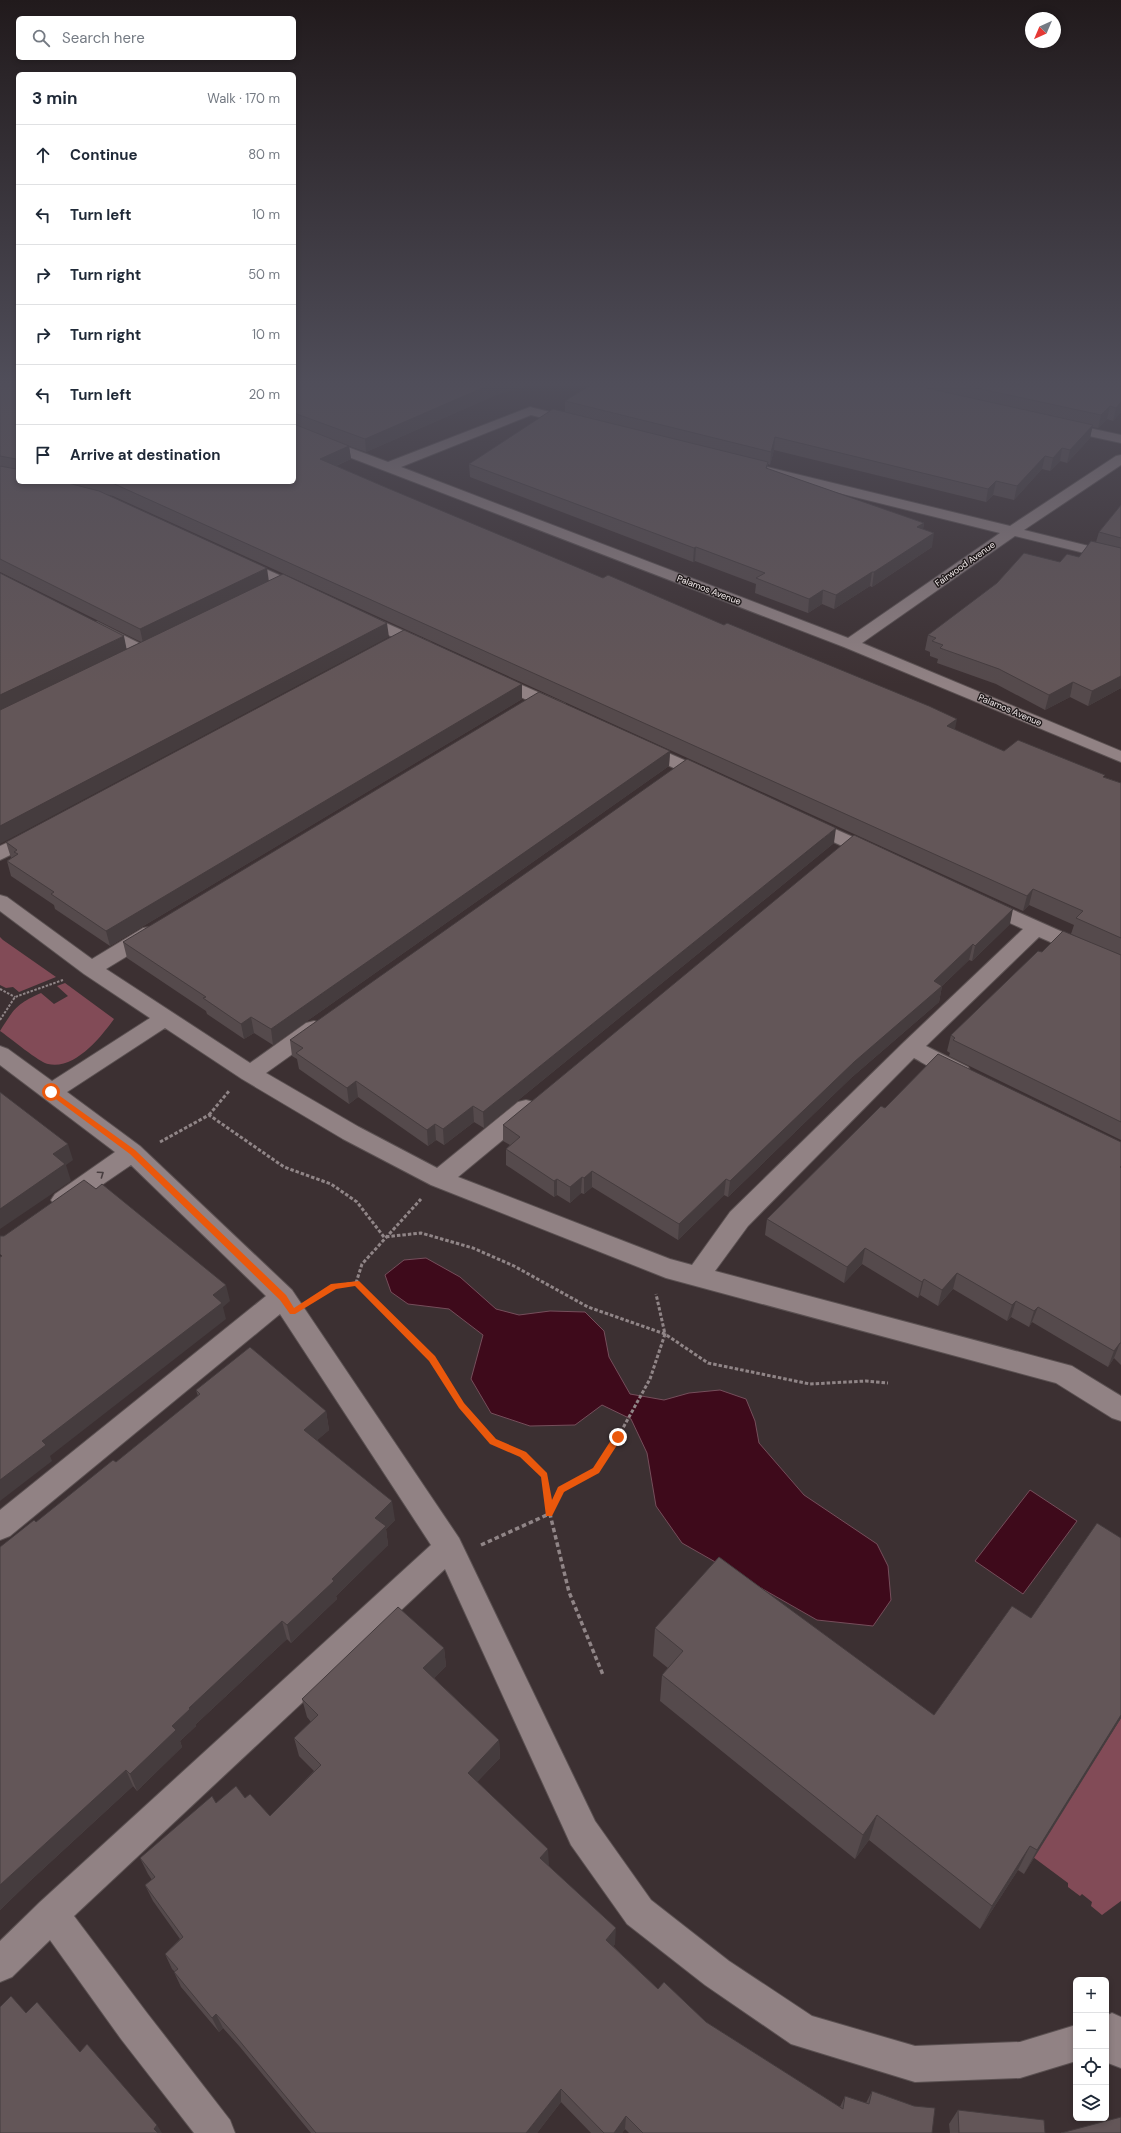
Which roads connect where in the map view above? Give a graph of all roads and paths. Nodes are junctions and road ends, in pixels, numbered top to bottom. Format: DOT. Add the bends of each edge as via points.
graph roads {
  1 [pos="437,486"];
  2 [pos="826,486"];
  3 [pos="1081,486"];
  4 [pos="1011,532"];
  5 [pos="227,556"];
  6 [pos="1121,558"];
  7 [pos="284,582"];
  8 [pos="263,592"];
  9 [pos="320,598"];
  10 [pos="348,611"];
  11 [pos="81,619"];
  12 [pos="405,637"];
  13 [pos="850,644"];
  14 [pos="384,648"];
  15 [pos="143,651"];
  16 [pos="440,653"];
  17 [pos="482,672"];
  18 [pos="538,698"];
  19 [pos="518,710"];
  20 [pos="573,714"];
  21 [pos="629,740"];
  22 [pos="1121,757"];
  23 [pos="684,766"];
  24 [pos="665,780"];
  25 [pos="727,786"];
  26 [pos="792,816"];
  27 [pos="49,828"];
  28 [pos="849,842"];
  29 [pos="0,854"];
  30 [pos="831,857"];
  31 [pos="892,862"];
  32 [pos="972,898"];
  33 [pos="0,901"];
  34 [pos="165,924"];
  35 [pos="1036,928"];
  36 [pos="1121,966"];
  37 [pos="91,968"];
  38 [pos="0,989"];
  39 [pos="15,997"];
  40 [pos="165,1018"];
  41 [pos="328,1019"];
  42 [pos="0,1020"];
  43 [pos="911,1048"];
  44 [pos="0,1054"];
  45 [pos="250,1074"];
  46 [pos="980,1082"];
  47 [pos="51,1092"];
  48 [pos="543,1094"];
  49 [pos="134,1154"];
  50 [pos="439,1179"];
  51 [pos="44,1214"];
  52 [pos="384,1237"];
  53 [pos="666,1268"];
  54 [pos="697,1277"];
  55 [pos="356,1283"];
  56 [pos="288,1305"];
  57 [pos="665,1334"];
  58 [pos="888,1383"];
  59 [pos="1121,1410"];
  60 [pos="549,1514"];
  61 [pos="0,1527"];
  62 [pos="451,1553"];
  63 [pos="603,1675"];
  64 [pos="52,1914"];
  65 [pos="0,1965"];
  66 [pos="1073,2044"];
  67 [pos="217,2133"];
  1 -- 13 [label="street, Palamos Avenue"];
  2 -- 4 [label="street"];
  3 -- 4 [label="street, Fairwood Avenue"];
  4 -- 6 [label="street"];
  4 -- 13 [label="street, Fairwood Avenue"];
  5 -- 7 [label="street"];
  7 -- 8 [label="street"];
  7 -- 9 [label="street"];
  10 -- 12 [label="street"];
  11 -- 15 [label="street"];
  12 -- 14 [label="street"];
  12 -- 16 [label="street"];
  13 -- 22 [label="street, Palamos Avenue"];
  17 -- 18 [label="street"];
  18 -- 19 [label="street"];
  18 -- 20 [label="street"];
  21 -- 23 [label="street"];
  23 -- 24 [label="street"];
  23 -- 25 [label="street"];
  26 -- 28 [label="street"];
  27 -- 29 [label="street"];
  28 -- 30 [label="street"];
  28 -- 31 [label="street"];
  32 -- 35 [label="street"];
  33 -- 37 [label="street"];
  34 -- 37 [label="street"];
  35 -- 36 [label="street"];
  35 -- 43 [label="street"];
  37 -- 39 [label="path"];
  37 -- 40 [label="street"];
  38 -- 39 [label="path"];
  39 -- 42 [label="path"];
  40 -- 45 [label="street"];
  40 -- 47 [label="street"];
  41 -- 45 [label="street"];
  43 -- 46 [label="street"];
  43 -- 54 [label="street" via="739,1219"];
  44 -- 47 [label="street"];
  45 -- 50 [label="street" via="351,1133"];
  47 -- 49 [label="street"];
  48 -- 50 [label="street"];
  51 -- 49 [label="street, one-way"];
  49 -- 52 [label="path" via="209,1115 284,1166 331,1184 357,1202"];
  49 -- 56 [label="street"];
  50 -- 52 [label="path"];
  50 -- 53 [label="street"];
  52 -- 55 [label="path" via="362,1264"];
  52 -- 57 [label="path" via="421,1233 473,1248 514,1266 588,1307"];
  53 -- 54 [label="street"];
  53 -- 57 [label="path" via="656,1293"];
  54 -- 59 [label="street" via="1064,1374"];
  55 -- 56 [label="path" via="334,1286"];
  55 -- 60 [label="path" via="432,1358 462,1405 493,1441 523,1454 544,1476"];
  56 -- 61 [label="street"];
  56 -- 62 [label="street"];
  57 -- 58 [label="path" via="708,1363 810,1384 866,1381"];
  57 -- 60 [label="path" via="650,1379 618,1437 596,1470 561,1490"];
  60 -- 62 [label="path"];
  60 -- 63 [label="path" via="569,1592"];
  62 -- 64 [label="street"];
  62 -- 66 [label="street" via="583,1833 639,1912 717,1973 804,2031 915,2064 1020,2060"];
  64 -- 65 [label="street"];
  64 -- 67 [label="street"];
}
